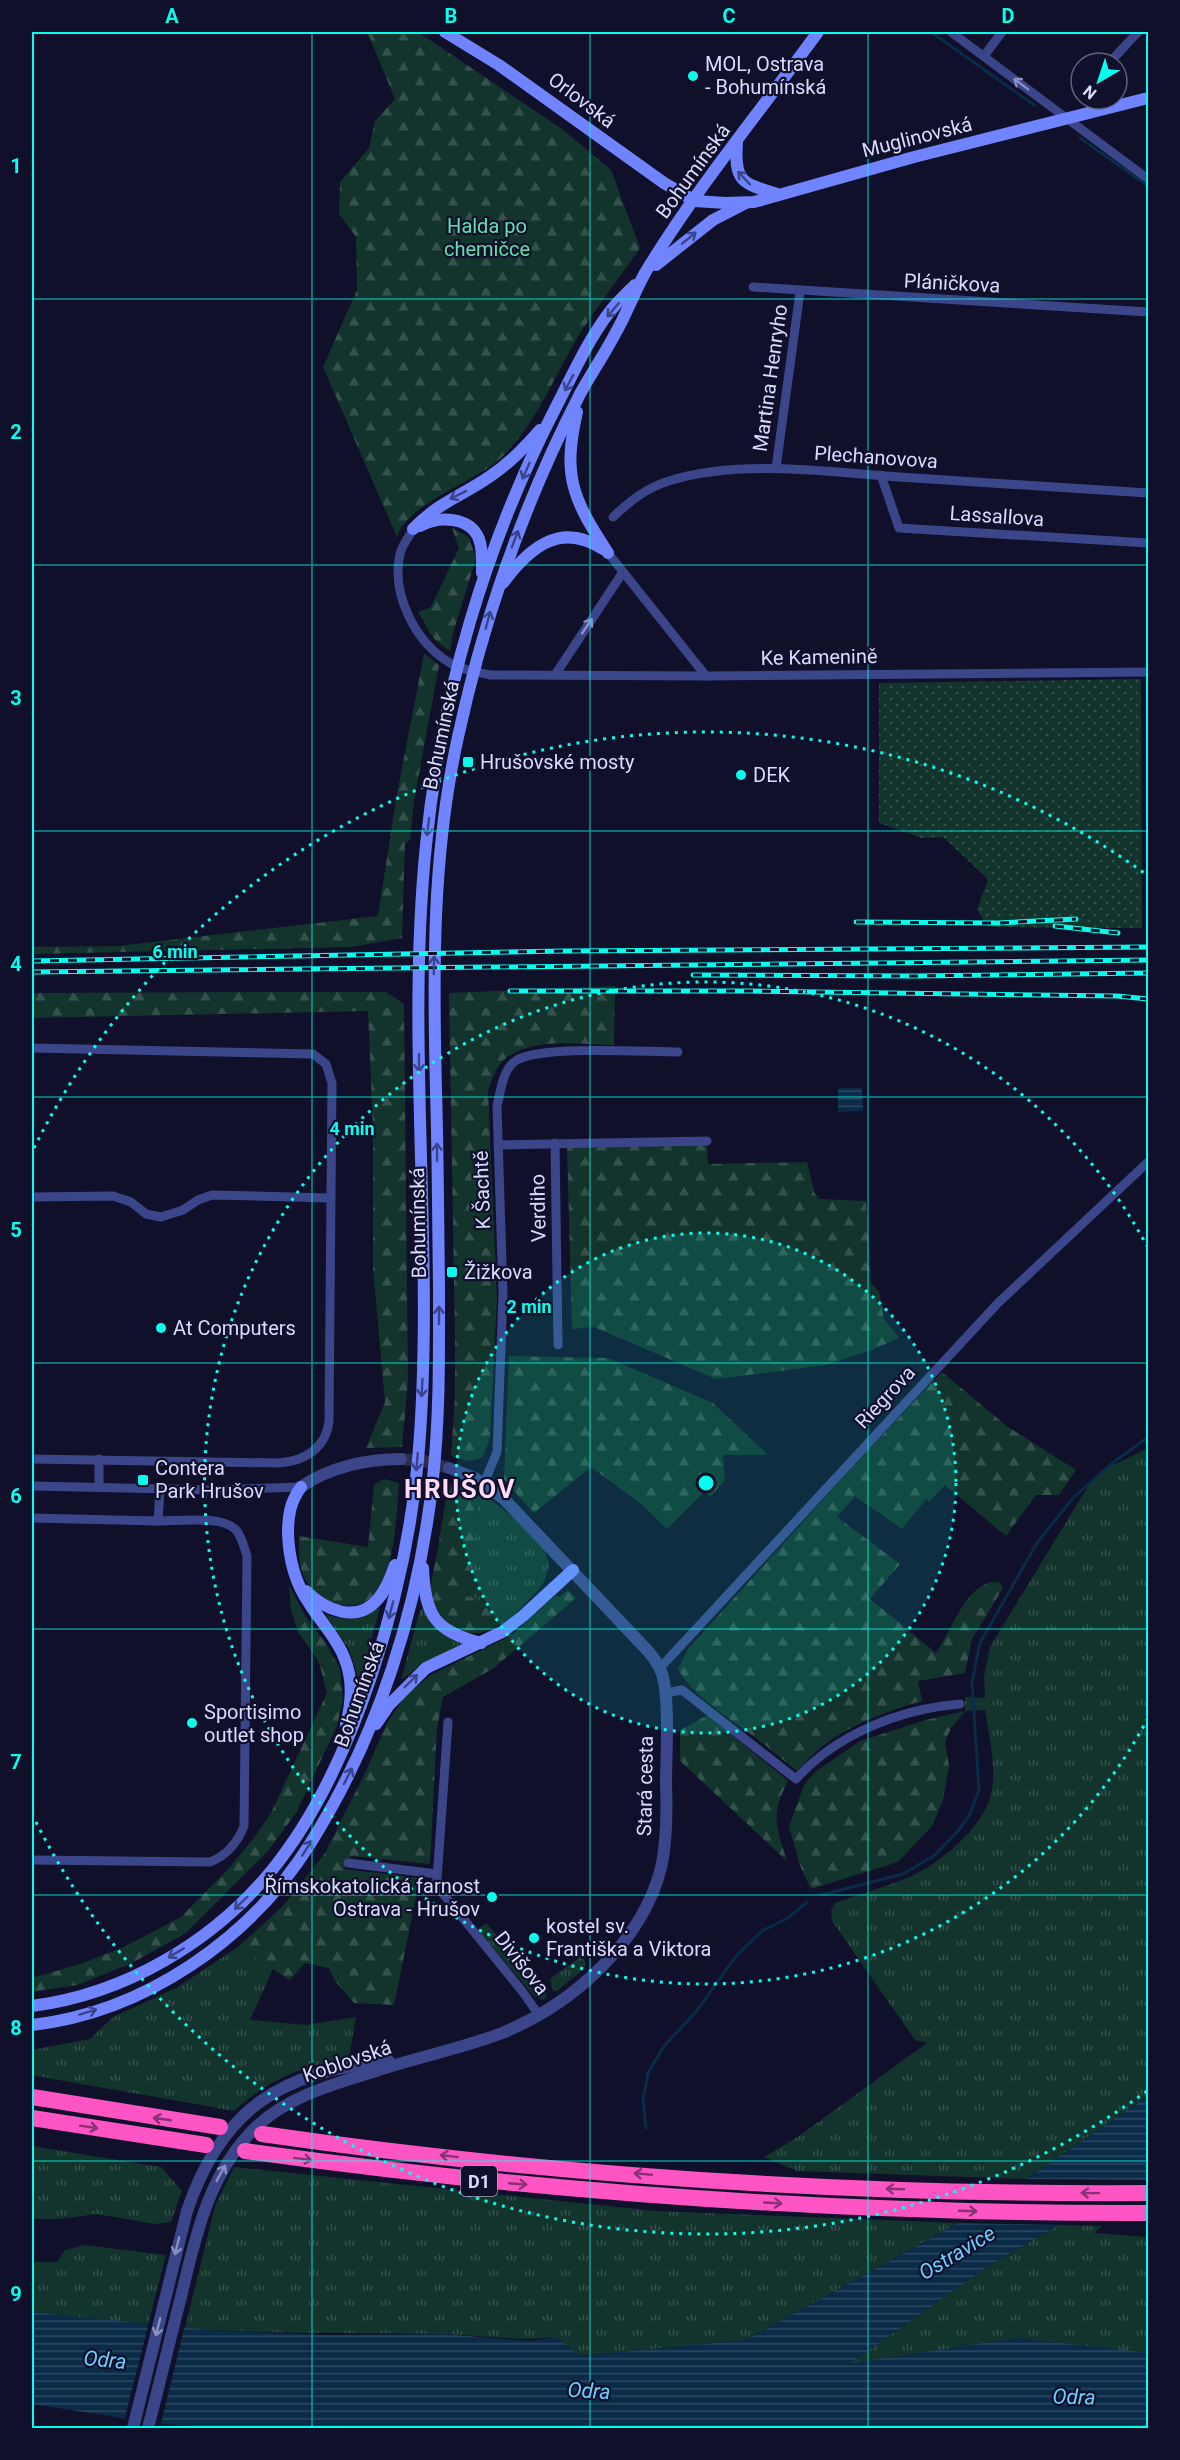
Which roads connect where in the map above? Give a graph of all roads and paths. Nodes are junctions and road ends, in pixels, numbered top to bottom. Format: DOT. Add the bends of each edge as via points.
graph roads {
  1 [pos="445,32"];
  2 [pos="818,32"];
  3 [pos="951,32"];
  4 [pos="1002,32"];
  5 [pos="1138,32"];
  6 [pos="1120,51"];
  7 [pos="984,56"];
  8 [pos="1149,98"];
  9 [pos="1068,119"];
  10 [pos="737,143"];
  11 [pos="1149,179"];
  12 [pos="777,194"];
  13 [pos="695,201"];
  14 [pos="746,203"];
  15 [pos="644,276"];
  16 [pos="753,287"];
  17 [pos="801,292"];
  18 [pos="1149,312"];
  19 [pos="582,390"];
  20 [pos="550,418"];
  21 [pos="776,468"];
  22 [pos="881,475"];
  23 [pos="1149,493"];
  24 [pos="613,518"];
  25 [pos="413,529"];
  26 [pos="1149,543"];
  27 [pos="608,553"];
  28 [pos="623,572"];
  29 [pos="495,594"];
  30 [pos="477,599"];
  31 [pos="1149,672"];
  32 [pos="555,675"];
  33 [pos="706,676"];
  34 [pos="32,1048"];
  35 [pos="678,1052"];
  36 [pos="707,1141"];
  37 [pos="555,1143"];
  38 [pos="499,1145"];
  39 [pos="1149,1162"];
  40 [pos="32,1197"];
  41 [pos="330,1198"];
  42 [pos="558,1344"];
  43 [pos="32,1459"];
  44 [pos="99,1459"];
  45 [pos="401,1459"];
  46 [pos="449,1468"];
  47 [pos="484,1483"];
  48 [pos="32,1486"];
  49 [pos="99,1487"];
  50 [pos="300,1487"];
  51 [pos="160,1490"];
  52 [pos="32,1518"];
  53 [pos="158,1521"];
  54 [pos="408,1532"];
  55 [pos="425,1535"];
  56 [pos="573,1570"];
  57 [pos="297,1582"];
  58 [pos="481,1643"];
  59 [pos="660,1668"];
  60 [pos="665,1693"];
  61 [pos="960,1704"];
  62 [pos="448,1722"];
  63 [pos="363,1744"];
  64 [pos="333,1768"];
  65 [pos="32,1860"];
  66 [pos="348,1863"];
  67 [pos="437,1874"];
  68 [pos="32,2006"];
  69 [pos="539,2016"];
  70 [pos="32,2025"];
  71 [pos="411,2059"];
  72 [pos="32,2097"];
  73 [pos="32,2118"];
  74 [pos="220,2127"];
  75 [pos="262,2134"];
  76 [pos="206,2145"];
  77 [pos="245,2151"];
  78 [pos="1149,2193"];
  79 [pos="1149,2213"];
  80 [pos="133,2428"];
  81 [pos="148,2428"];
  1 -- 13 [label="main road, Orlovská"];
  2 -- 10 [label="main road, Bohumínská"];
  3 -- 7 [label="street"];
  4 -- 7 [label="street"];
  5 -- 6 [label="street"];
  9 -- 7 [label="street, one-way"];
  8 -- 9 [label="main road, Muglinovská"];
  9 -- 11 [label="street"];
  9 -- 12 [label="main road, Muglinovská"];
  12 -- 10 [label="main road, one-way" via="753,186 739,175 735,164"];
  10 -- 13 [label="main road, Bohumínská"];
  12 -- 14 [label="main road, Muglinovská"];
  13 -- 14 [label="main road, Muglinovská"];
  13 -- 15 [label="main road, Bohumínská"];
  15 -- 14 [label="main road, one-way" via="713,220"];
  15 -- 19 [label="main road, Bohumínská"];
  15 -- 20 [label="main road, Bohumínská, one-way" via="609,312"];
  16 -- 17 [label="street, Pláničkova"];
  17 -- 18 [label="street, Pláničkova"];
  17 -- 21 [label="street, Martina Henryho"];
  19 -- 27 [label="main road" via="570,458 574,493"];
  29 -- 19 [label="main road, Bohumínská, one-way" via="534,492"];
  20 -- 25 [label="main road, one-way" via="509,463 443,503"];
  20 -- 30 [label="main road, Bohumínská, one-way" via="512,504"];
  21 -- 22 [label="street, Plechanovova"];
  21 -- 24 [label="street, Plechanovova" via="670,480 640,494"];
  22 -- 23 [label="street, Plechanovova"];
  22 -- 26 [label="street, Lassallova" via="899,528"];
  25 -- 30 [label="main road" via="439,519 455,520 475,532 482,559"];
  25 -- 32 [label="street, Ke Kamenině" via="400,551 398,574 407,612 420,636 451,664 474,672"];
  27 -- 28 [label="street"];
  27 -- 29 [label="main road" via="589,541 573,538 540,544 525,555"];
  32 -- 28 [label="street, one-way"];
  28 -- 33 [label="street"];
  55 -- 29 [label="main road, Bohumínská, one-way" via="436,1439 439,1332 433,1005 437,886 459,733"];
  30 -- 54 [label="main road, Bohumínská, one-way" via="439,752 420,925 423,1330 419,1438"];
  31 -- 33 [label="street, Ke Kamenině"];
  32 -- 33 [label="street, Ke Kamenině"];
  34 -- 41 [label="street" via="313,1054 326,1064 332,1083"];
  35 -- 38 [label="street, K Šachtě" via="545,1052 516,1061 504,1075 497,1106"];
  36 -- 37 [label="street"];
  37 -- 38 [label="street"];
  37 -- 42 [label="street, Verdiho"];
  38 -- 47 [label="street, K Šachtě" via="504,1294 497,1444"];
  39 -- 59 [label="street, Riegrova" via="998,1303"];
  40 -- 41 [label="street" via="113,1196 131,1202 146,1214 161,1216 212,1195"];
  41 -- 44 [label="street" via="329,1420 319,1447 302,1458 279,1463"];
  43 -- 44 [label="street"];
  44 -- 49 [label="street"];
  45 -- 50 [label="street" via="360,1463"];
  46 -- 47 [label="street, Stará cesta"];
  47 -- 56 [label="street, Stará cesta" via="515,1509"];
  48 -- 49 [label="street"];
  49 -- 51 [label="street"];
  50 -- 51 [label="street"];
  50 -- 57 [label="main road" via="291,1503 288,1529"];
  51 -- 53 [label="street"];
  52 -- 53 [label="street"];
  53 -- 65 [label="street" via="226,1524 237,1531 247,1556 244,1826 239,1839 220,1858 210,1862"];
  54 -- 57 [label="main road" via="384,1591 368,1607 349,1612 327,1608"];
  54 -- 64 [label="main road, Bohumínská, one-way" via="382,1641"];
  55 -- 58 [label="main road" via="423,1580 436,1620 450,1634"];
  55 -- 63 [label="main road, Bohumínská" via="399,1646"];
  56 -- 58 [label="main road" via="523,1616"];
  56 -- 59 [label="street, Stará cesta"];
  57 -- 64 [label="main road" via="340,1648 350,1679 348,1717"];
  63 -- 58 [label="main road, one-way" via="389,1705 426,1668"];
  59 -- 60 [label="street, Stará cesta"];
  60 -- 61 [label="street" via="682,1690 796,1779 822,1754 862,1731 894,1718"];
  60 -- 69 [label="street, Stará cesta" via="665,1836 653,1890 636,1923 609,1957"];
  62 -- 67 [label="street, Divišova"];
  70 -- 63 [label="main road, Bohumínská, one-way" via="69,2018 132,1996 196,1962 235,1932 294,1868"];
  64 -- 68 [label="main road, Bohumínská, one-way" via="308,1818 272,1870 205,1934 125,1980 82,1996"];
  66 -- 67 [label="street"];
  67 -- 69 [label="street, Divišova" via="440,1890"];
  69 -- 71 [label="street, Stará cesta" via="486,2039"];
  71 -- 80 [label="street, Koblovská, one-way" via="349,2065 296,2081 257,2104 228,2133 201,2175 184,2222"];
  81 -- 71 [label="street, Koblovská, one-way" via="199,2227 226,2164 246,2138 280,2109 322,2089"];
  74 -- 72 [label="highway, one-way"];
  73 -- 76 [label="highway, one-way"];
  78 -- 75 [label="highway, D1, one-way" via="974,2191 702,2179 484,2160"];
  77 -- 79 [label="highway, D1, one-way" via="485,2181 714,2200 960,2211"];
}
